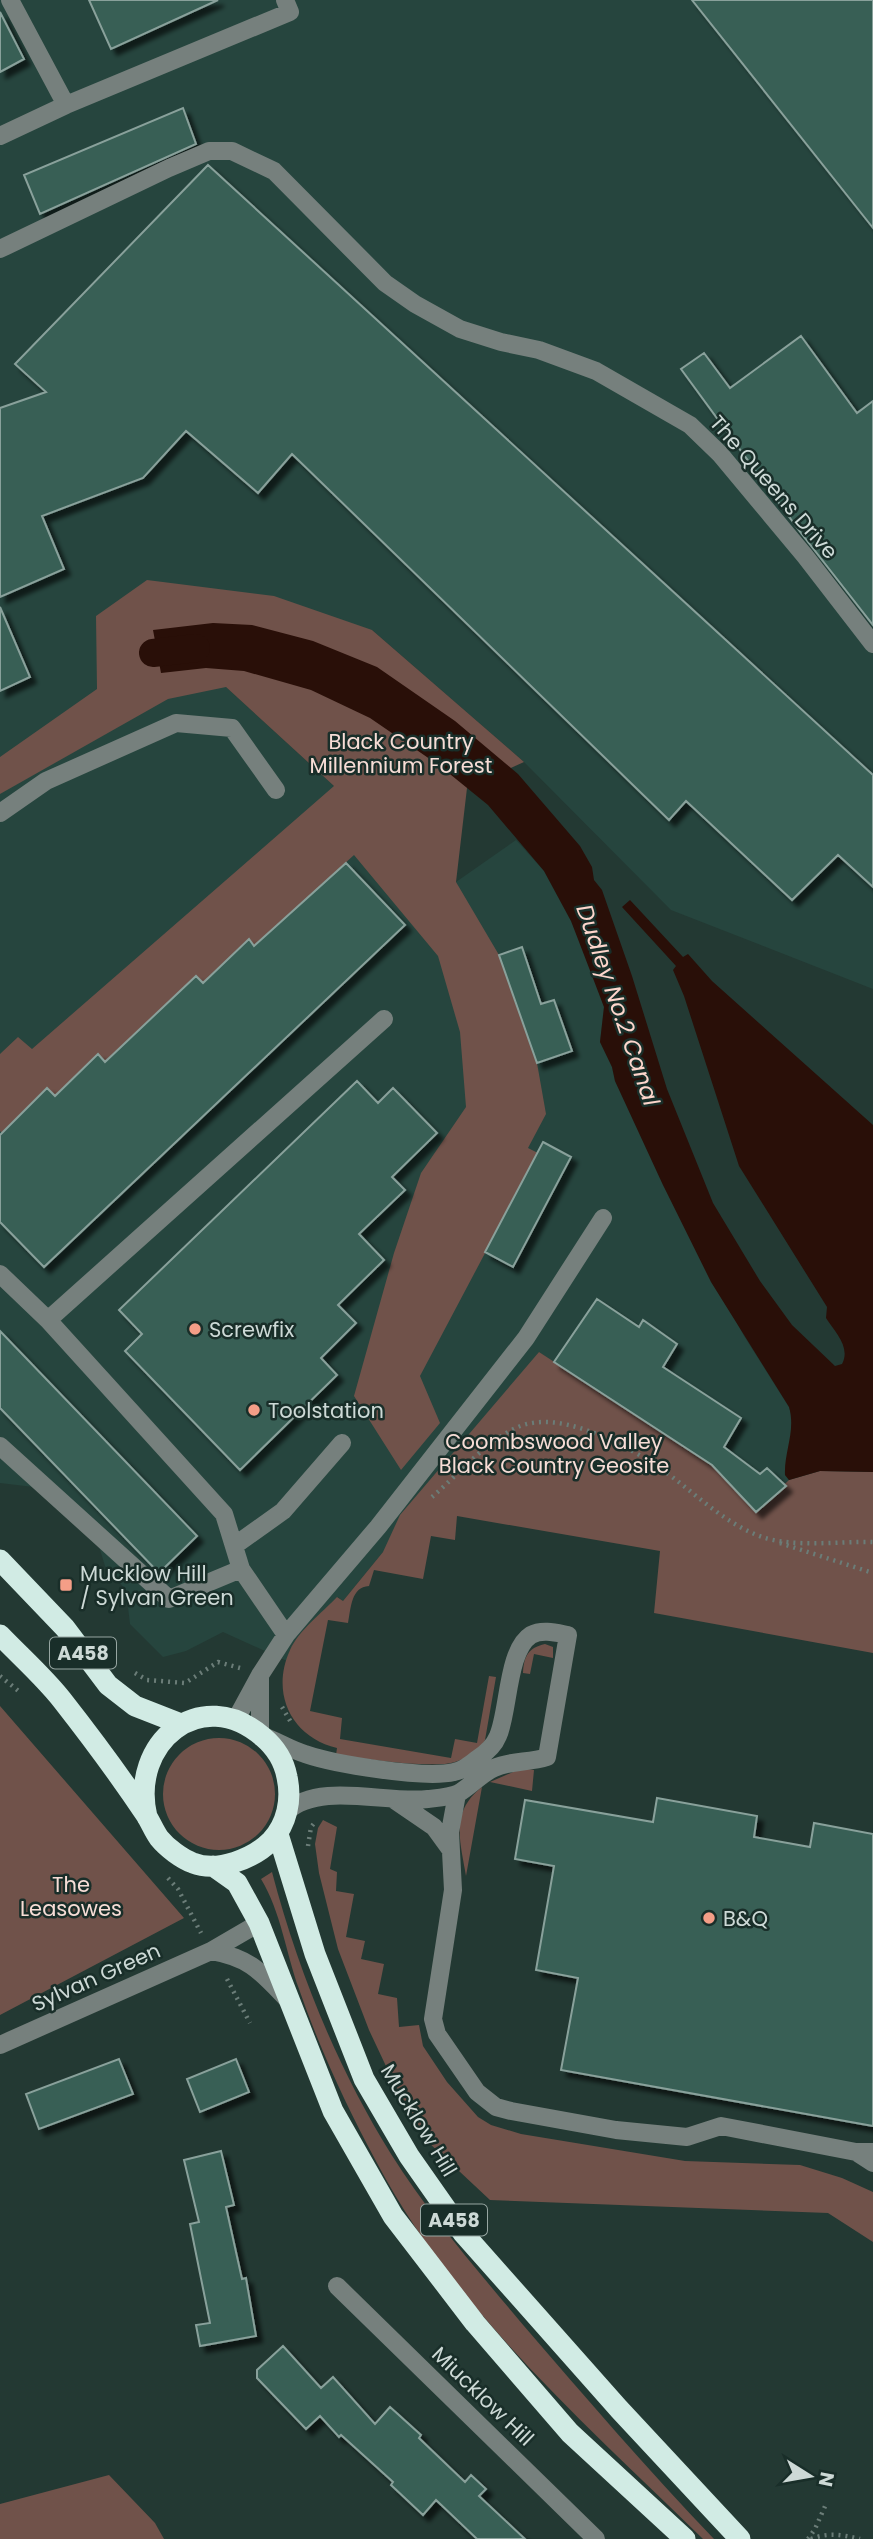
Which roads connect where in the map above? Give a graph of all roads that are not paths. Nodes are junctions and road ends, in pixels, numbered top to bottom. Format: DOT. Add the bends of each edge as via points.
graph roads {
  1 [pos="10,0"];
  2 [pos="285,0"];
  3 [pos="66,105"];
  4 [pos="0,136"];
  5 [pos="0,249"];
  6 [pos="873,644"];
  7 [pos="276,790"];
  8 [pos="0,813"];
  9 [pos="384,1019"];
  10 [pos="603,1218"];
  11 [pos="0,1274"];
  12 [pos="48,1320"];
  13 [pos="342,1444"];
  14 [pos="0,1446"];
  15 [pos="234,1546"];
  16 [pos="0,1560"];
  17 [pos="241,1569"];
  18 [pos="0,1635"];
  19 [pos="286,1635"];
  20 [pos="260,1675"];
  21 [pos="235,1720"];
  22 [pos="181,1724"];
  23 [pos="260,1735"];
  24 [pos="457,1794"];
  25 [pos="392,1799"];
  26 [pos="286,1812"];
  27 [pos="147,1817"];
  28 [pos="278,1834"];
  29 [pos="450,1849"];
  30 [pos="213,1866"];
  31 [pos="259,1923"];
  32 [pos="211,1951"];
  33 [pos="291,2004"];
  34 [pos="0,2045"];
  35 [pos="865,2152"];
  36 [pos="873,2163"];
  37 [pos="337,2286"];
  38 [pos="596,2539"];
  39 [pos="685,2539"];
  40 [pos="740,2539"];
  1 -- 3 [label="street"];
  2 -- 3 [label="street" via="290,12"];
  3 -- 4 [label="street"];
  5 -- 6 [label="street, The Queens Drive" via="209,151 232,152 274,171 385,283 415,304 460,330 540,350 596,371 691,425 806,556"];
  7 -- 8 [label="street" via="232,727 176,723 46,782"];
  9 -- 12 [label="street"];
  10 -- 19 [label="street" via="526,1338"];
  11 -- 12 [label="street"];
  12 -- 15 [label="street" via="224,1514"];
  13 -- 15 [label="street" via="283,1511"];
  14 -- 17 [label="street" via="169,1599"];
  15 -- 17 [label="street"];
  16 -- 22 [label="highway, A458" via="65,1628 108,1685 135,1706"];
  17 -- 19 [label="street"];
  18 -- 27 [label="highway, A458" via="61,1698"];
  19 -- 20 [label="street"];
  20 -- 21 [label="street"];
  20 -- 23 [label="street"];
  21 -- 22 [label="highway" via="212,1715"];
  21 -- 23 [label="highway"];
  22 -- 27 [label="highway, A458" via="153,1752 146,1767"];
  23 -- 24 [label="street" via="330,1760 402,1771 455,1772 491,1748 499,1735 512,1674 525,1641 533,1634 568,1635 547,1757 495,1767"];
  23 -- 26 [label="highway" via="282,1761 289,1788"];
  24 -- 25 [label="street"];
  24 -- 29 [label="street"];
  25 -- 26 [label="street" via="332,1795 295,1804"];
  25 -- 29 [label="street" via="434,1828"];
  26 -- 28 [label="highway"];
  27 -- 30 [label="highway, A458" via="171,1849 194,1863"];
  28 -- 30 [label="highway" via="262,1850"];
  28 -- 40 [label="highway, Mucklow Hill / A458" via="314,1954 364,2079 409,2156 463,2233"];
  29 -- 35 [label="street" via="453,1890 433,2019 437,2034 487,2102 496,2108 617,2130 687,2137 721,2126"];
  30 -- 31 [label="highway, A458" via="237,1883"];
  31 -- 32 [label="street, Sylvan Green"];
  31 -- 33 [label="highway, A458"];
  32 -- 33 [label="street" via="252,1964"];
  32 -- 34 [label="street, Sylvan Green"];
  33 -- 39 [label="highway, A458" via="333,2111 393,2217 475,2323 570,2433"];
  35 -- 36 [label="street"];
  37 -- 38 [label="street, Miucklow Hill"];
}
